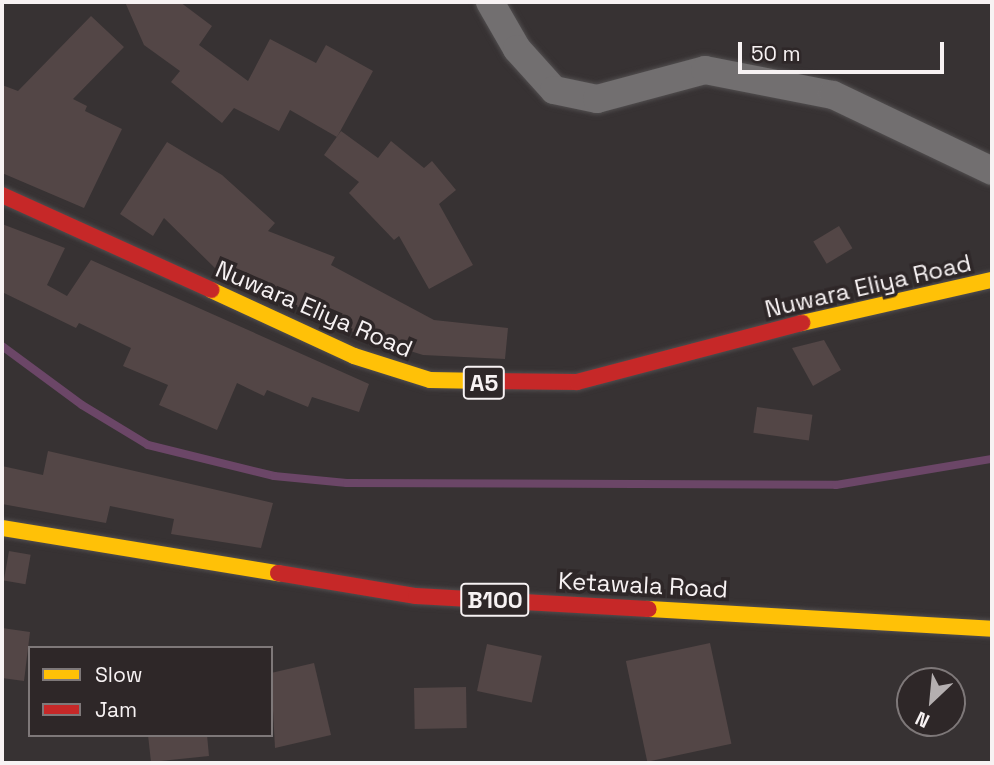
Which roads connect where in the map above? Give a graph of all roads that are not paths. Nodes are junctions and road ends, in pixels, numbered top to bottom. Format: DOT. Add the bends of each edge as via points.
graph roads {
  1 [pos="490,2"];
  2 [pos="992,171"];
  3 [pos="2,195"];
  4 [pos="992,280"];
  5 [pos="2,528"];
  6 [pos="992,629"];
  1 -- 2 [label="street" via="517,50 554,90 597,99 705,70 833,95"];
  3 -- 4 [label="main road, Nuwara Eliya Road / A5" via="354,356 430,380 576,382 889,300"];
  5 -- 6 [label="main road, Ketawala Road / B100" via="416,596"];
}
